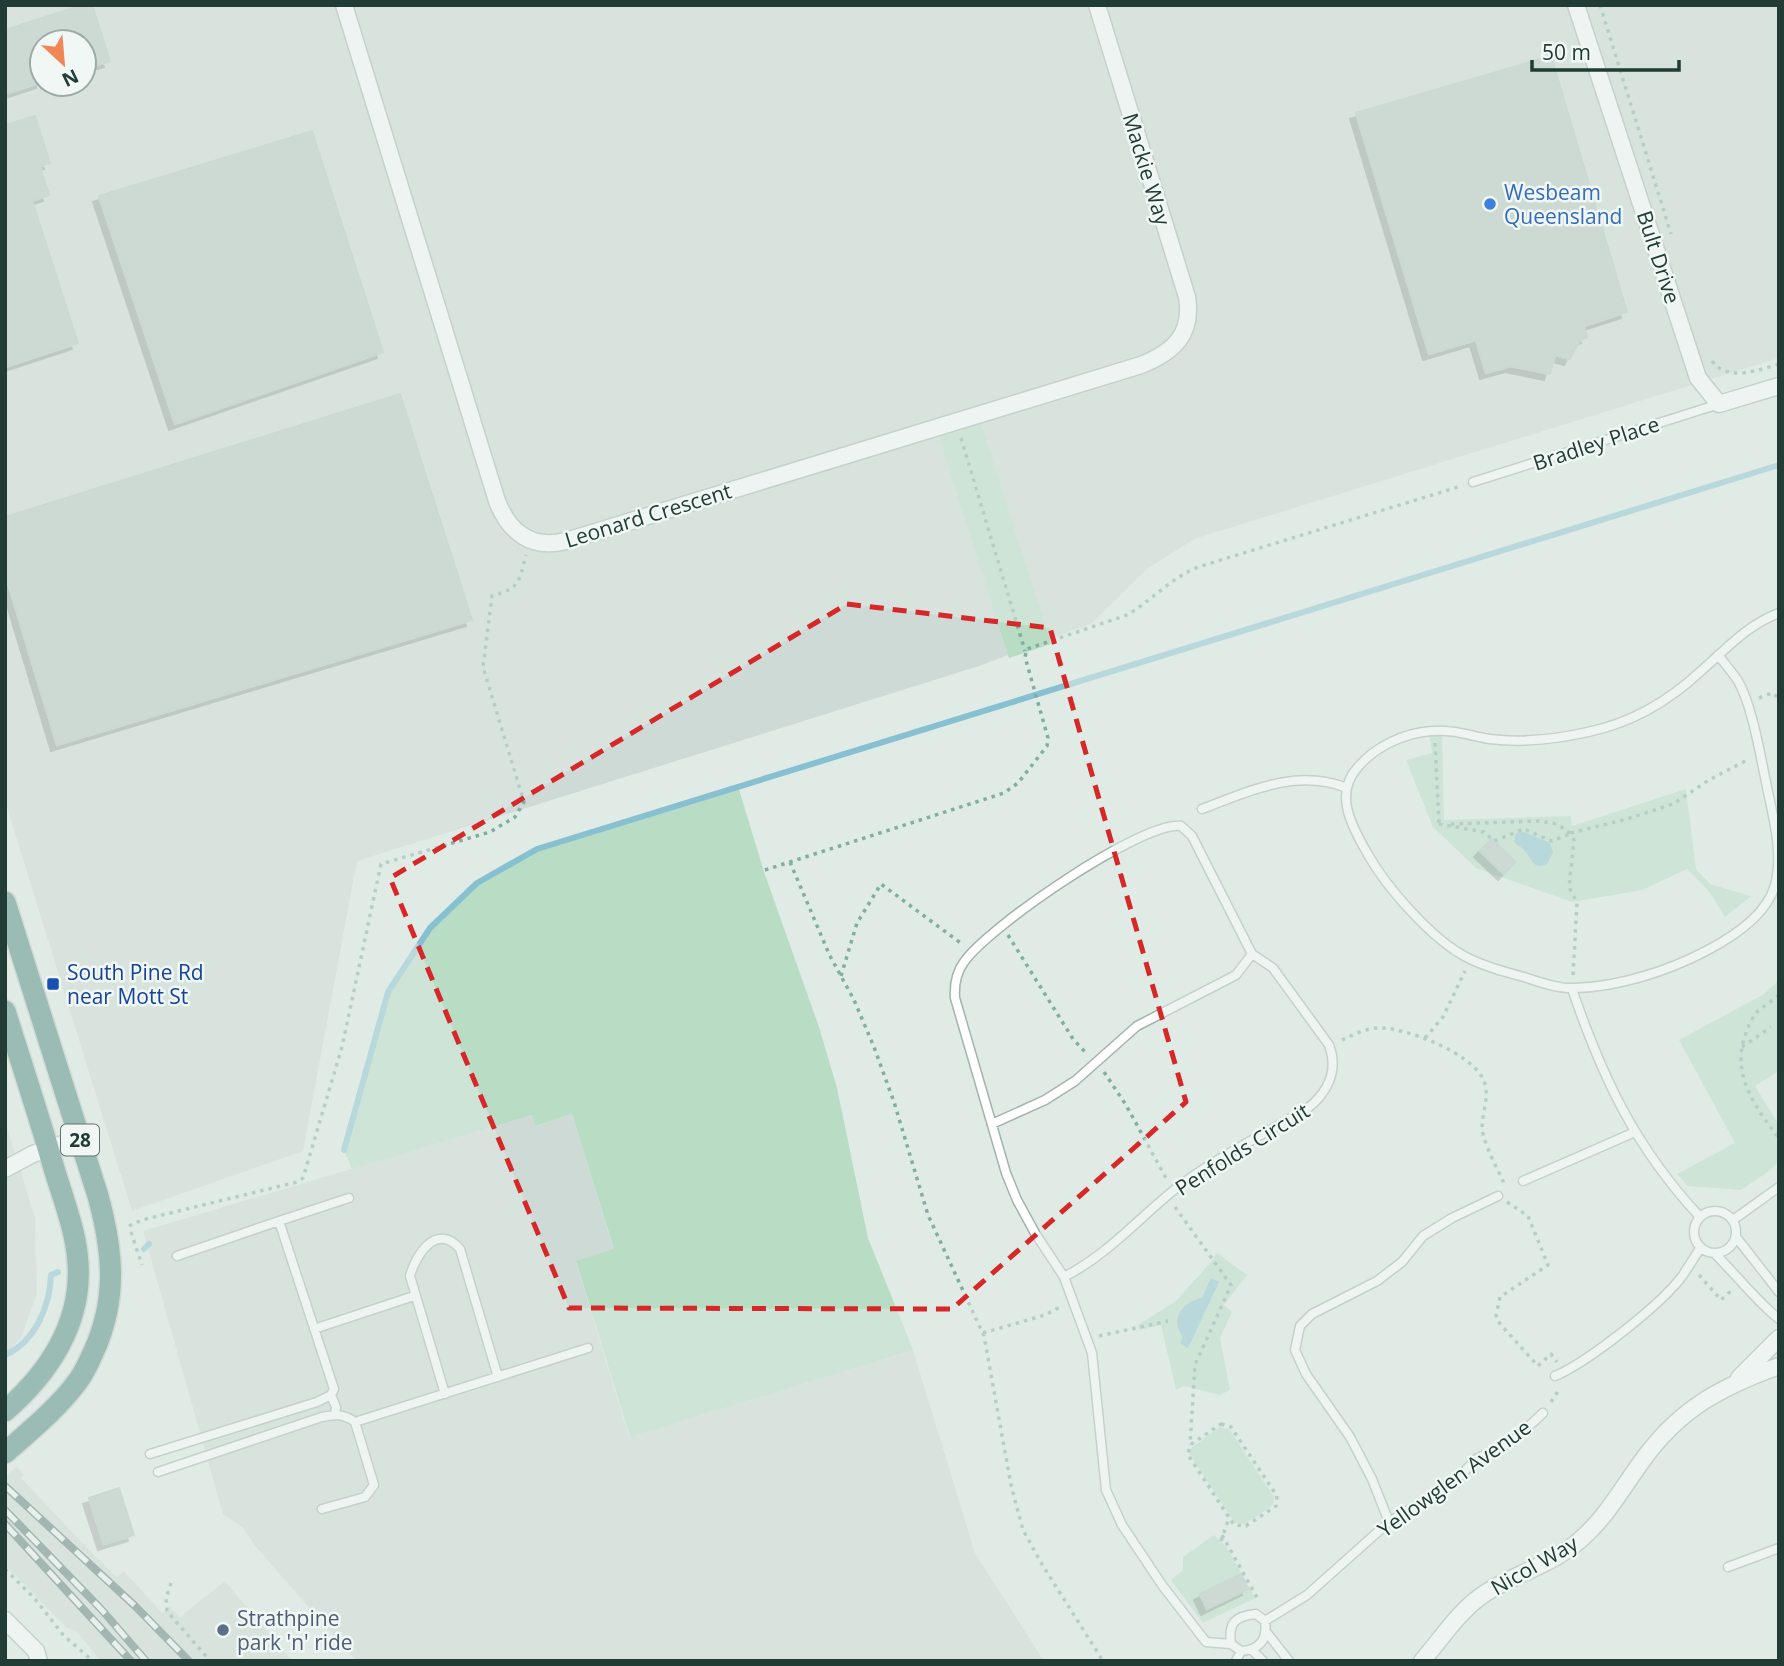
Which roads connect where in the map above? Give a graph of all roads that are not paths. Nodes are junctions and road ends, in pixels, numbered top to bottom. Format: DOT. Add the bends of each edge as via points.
graph roads {
  1 [pos="344,5"];
  2 [pos="1097,5"];
  3 [pos="1576,5"];
  4 [pos="1183,333"];
  5 [pos="1779,386"];
  6 [pos="1719,404"];
  7 [pos="1473,482"];
  8 [pos="1779,613"];
  9 [pos="1718,655"];
  10 [pos="1347,788"];
  11 [pos="1202,809"];
  12 [pos="5,902"];
  13 [pos="1252,954"];
  14 [pos="1572,989"];
  15 [pos="5,1011"];
  16 [pos="992,1124"];
  17 [pos="1635,1132"];
  18 [pos="80,1138"];
  19 [pos="48,1148"];
  20 [pos="5,1169"];
  21 [pos="1523,1181"];
  22 [pos="1779,1186"];
  23 [pos="1498,1196"];
  24 [pos="349,1198"];
  25 [pos="1700,1217"];
  26 [pos="1733,1220"];
  27 [pos="279,1221"];
  28 [pos="1736,1237"];
  29 [pos="1701,1247"];
  30 [pos="1714,1253"];
  31 [pos="177,1256"];
  32 [pos="1064,1277"];
  33 [pos="1779,1292"];
  34 [pos="414,1296"];
  35 [pos="1779,1319"];
  36 [pos="314,1329"];
  37 [pos="1779,1338"];
  38 [pos="588,1348"];
  39 [pos="1779,1366"];
  40 [pos="1555,1376"];
  41 [pos="498,1377"];
  42 [pos="1735,1382"];
  43 [pos="445,1394"];
  44 [pos="331,1395"];
  45 [pos="5,1411"];
  46 [pos="1543,1413"];
  47 [pos="335,1414"];
  48 [pos="355,1422"];
  49 [pos="5,1452"];
  50 [pos="150,1454"];
  51 [pos="158,1472"];
  52 [pos="322,1509"];
  53 [pos="1389,1522"];
  54 [pos="1779,1548"];
  55 [pos="1728,1567"];
  56 [pos="1269,1619"];
  57 [pos="5,1620"];
  58 [pos="1267,1633"];
  59 [pos="1231,1643"];
  60 [pos="1252,1650"];
  61 [pos="1241,1651"];
  62 [pos="39,1661"];
  63 [pos="1236,1661"];
  64 [pos="1263,1661"];
  65 [pos="1289,1661"];
  66 [pos="1422,1661"];
  1 -- 4 [label="street, Leonard Crescent" via="497,502 508,524 531,540 566,541 1141,365 1169,350"];
  2 -- 4 [label="street, Mackie Way" via="1186,297 1189,315"];
  3 -- 6 [label="street, Bult Drive" via="1698,378"];
  5 -- 6 [label="street"];
  6 -- 7 [label="lane, Bradley Place"];
  8 -- 9 [label="lane" via="1741,634"];
  9 -- 10 [label="lane" via="1670,698 1631,719 1590,732 1539,740 1434,730 1406,736 1386,744 1355,769"];
  9 -- 14 [label="lane" via="1739,683 1760,753 1778,853 1778,872 1769,900 1729,938 1697,956 1644,975"];
  10 -- 11 [label="lane" via="1315,779 1289,780"];
  10 -- 14 [label="lane" via="1345,805 1352,826 1373,863 1434,933 1470,959"];
  12 -- 18 [label="highway, 28"];
  13 -- 16 [label="lane" via="1236,975 1137,1026 1075,1081"];
  13 -- 16 [label="lane" via="1192,836 1181,827 1165,827 1053,887 972,952 957,973 955,998"];
  13 -- 32 [label="lane, Penfolds Circuit" via="1273,968 1329,1045 1331,1077 1320,1098 1198,1173 1104,1253"];
  14 -- 17 [label="lane" via="1608,1084"];
  15 -- 19 [label="highway, 28"];
  16 -- 32 [label="lane" via="1017,1200"];
  17 -- 21 [label="lane"];
  17 -- 25 [label="lane"];
  18 -- 19 [label="street"];
  18 -- 49 [label="highway, 28" via="108,1232 111,1284 105,1324 80,1379"];
  19 -- 20 [label="street"];
  19 -- 45 [label="highway, 28" via="75,1242 75,1302 55,1356"];
  22 -- 26 [label="lane"];
  23 -- 53 [label="lane" via="1423,1236 1402,1262 1377,1281 1312,1314 1300,1326 1295,1350 1306,1374 1350,1437"];
  24 -- 27 [label="lane"];
  25 -- 26 [label="lane" via="1721,1212"];
  25 -- 29 [label="lane" via="1694,1234"];
  26 -- 28 [label="lane"];
  27 -- 31 [label="lane"];
  27 -- 36 [label="lane"];
  28 -- 30 [label="lane" via="1728,1249"];
  28 -- 33 [label="lane"];
  29 -- 30 [label="lane"];
  29 -- 40 [label="lane" via="1682,1276 1655,1303 1594,1353"];
  30 -- 35 [label="lane"];
  32 -- 59 [label="lane" via="1092,1353 1106,1490 1122,1525 1206,1642"];
  34 -- 36 [label="lane"];
  34 -- 41 [label="lane" via="410,1276 424,1247 444,1238 455,1242"];
  34 -- 43 [label="lane"];
  36 -- 44 [label="lane" via="334,1389"];
  37 -- 42 [label="street, Nicol Way"];
  38 -- 41 [label="lane"];
  39 -- 42 [label="street, Nicol Way"];
  41 -- 43 [label="lane"];
  42 -- 66 [label="street, Nicol Way" via="1699,1404 1663,1435 1606,1516 1578,1542 1485,1593 1448,1626"];
  43 -- 48 [label="lane"];
  44 -- 47 [label="lane"];
  44 -- 50 [label="lane"];
  46 -- 53 [label="lane, Yellowglen Avenue" via="1513,1441 1476,1459 1454,1483"];
  47 -- 48 [label="lane"];
  47 -- 51 [label="lane"];
  48 -- 52 [label="lane" via="374,1485 365,1497"];
  53 -- 56 [label="lane, Yellowglen Avenue" via="1307,1595"];
  54 -- 55 [label="lane"];
  56 -- 58 [label="lane"];
  56 -- 59 [label="lane" via="1255,1614 1234,1621"];
  57 -- 62 [label="street" via="36,1651"];
  58 -- 60 [label="lane"];
  58 -- 65 [label="lane"];
  59 -- 61 [label="lane"];
  60 -- 61 [label="lane"];
  60 -- 64 [label="lane"];
  61 -- 63 [label="lane"];
}
